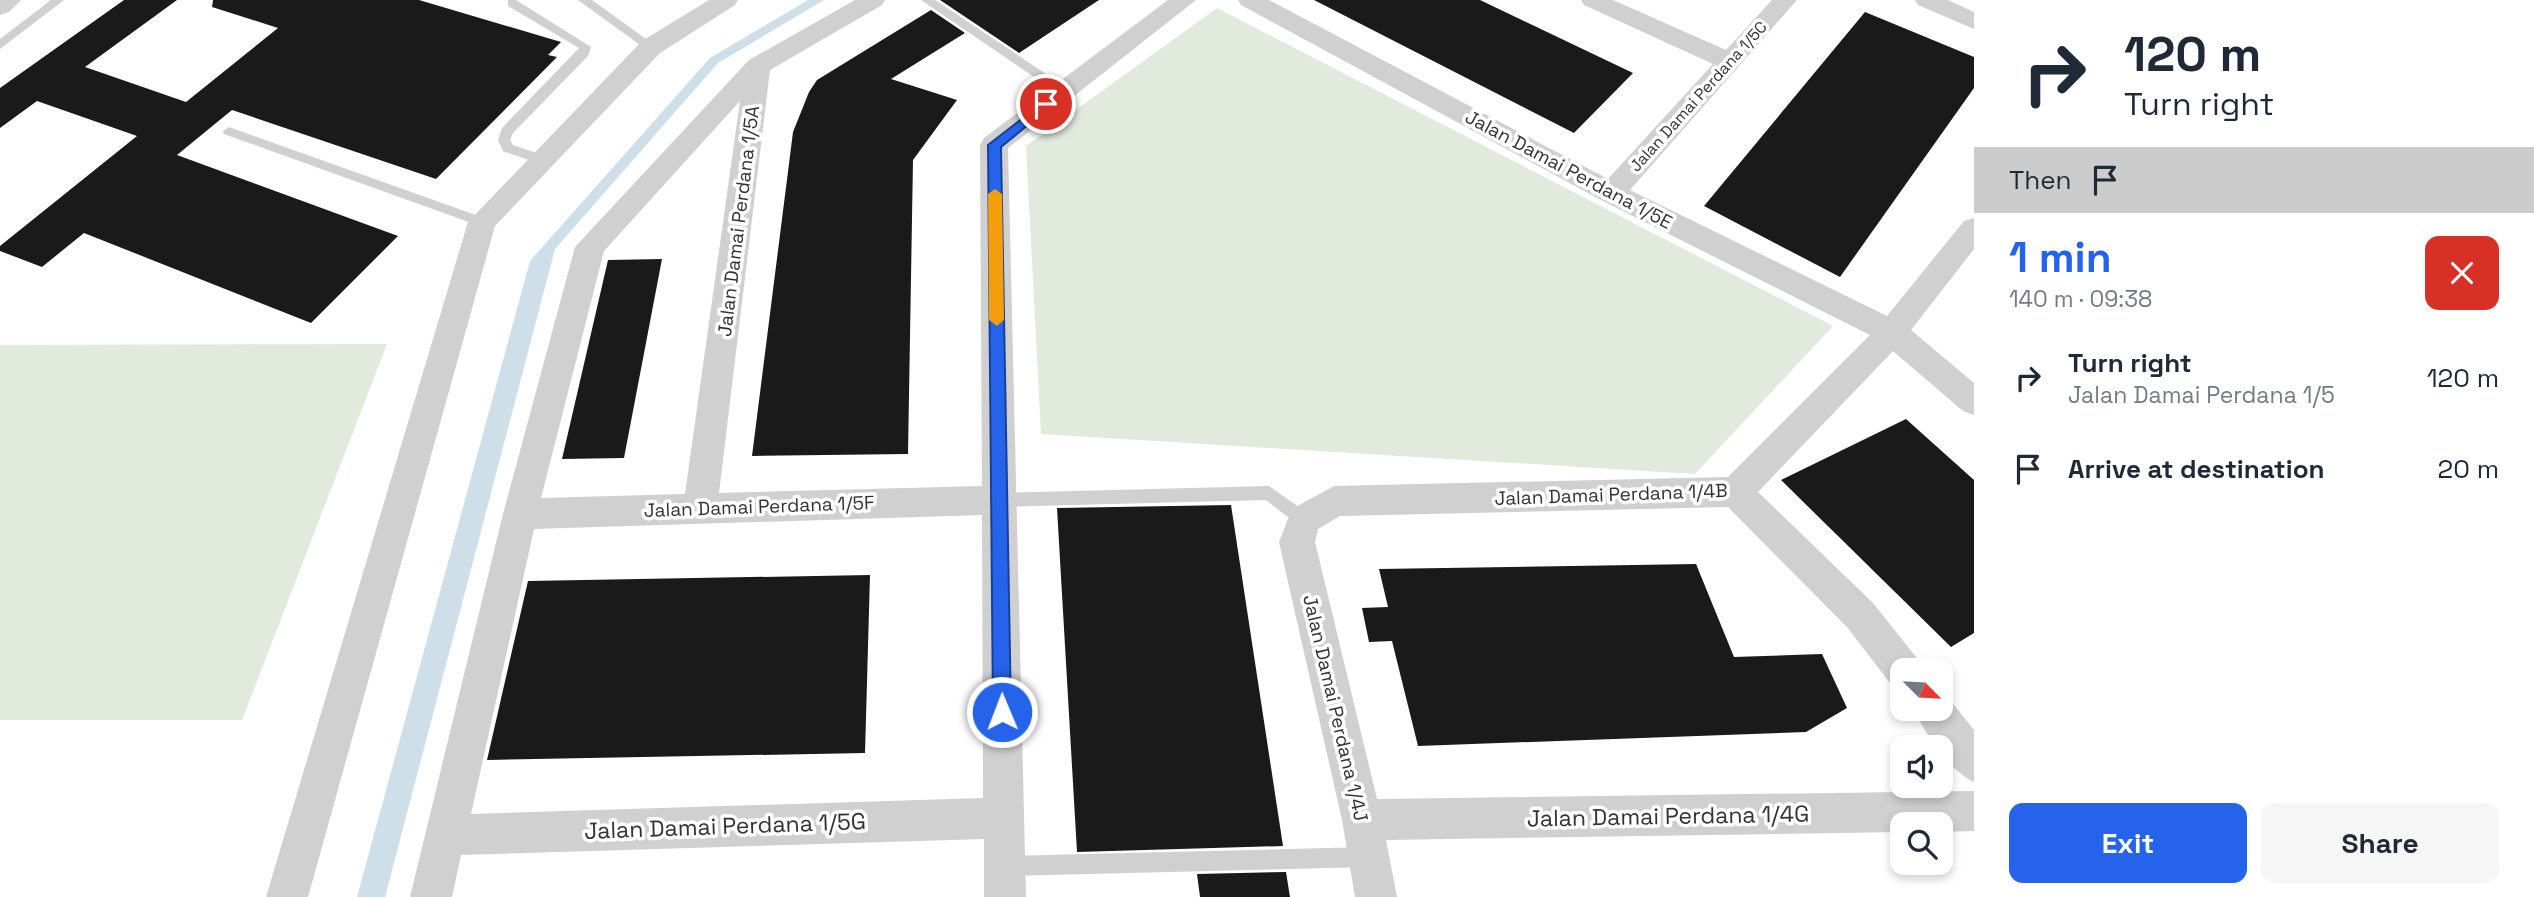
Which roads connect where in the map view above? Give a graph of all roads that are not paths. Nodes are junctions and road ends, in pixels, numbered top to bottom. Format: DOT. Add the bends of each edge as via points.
graph roads {
  1 [pos="9,0"];
  2 [pos="58,0"];
  3 [pos="584,0"];
  4 [pos="873,0"];
  5 [pos="927,0"];
  6 [pos="1184,0"];
  7 [pos="1250,0"];
  8 [pos="1594,0"];
  9 [pos="1785,0"];
  10 [pos="1927,0"];
  11 [pos="512,1"];
  12 [pos="709,3"];
  13 [pos="0,7"];
  14 [pos="1974,21"];
  15 [pos="0,45"];
  16 [pos="651,47"];
  17 [pos="1728,61"];
  18 [pos="758,66"];
  19 [pos="1063,91"];
  20 [pos="229,131"];
  21 [pos="543,160"];
  22 [pos="1612,193"];
  23 [pos="482,222"];
  24 [pos="1974,228"];
  25 [pos="1892,332"];
  26 [pos="1974,402"];
  27 [pos="1736,492"];
  28 [pos="999,500"];
  29 [pos="700,507"];
  30 [pos="520,514"];
  31 [pos="1304,520"];
  32 [pos="1894,658"];
  33 [pos="1942,721"];
  34 [pos="1974,762"];
  35 [pos="1974,811"];
  36 [pos="1004,818"];
  37 [pos="445,835"];
  38 [pos="1365,838"];
  39 [pos="1005,882"];
  40 [pos="287,897"];
  41 [pos="431,897"];
  42 [pos="1377,897"];
  1 -- 13 [label="street"];
  2 -- 15 [label="lane"];
  3 -- 16 [label="lane"];
  4 -- 18 [label="street"];
  5 -- 19 [label="lane"];
  6 -- 19 [label="street"];
  7 -- 22 [label="street, Jalan Damai Perdana 1/5E"];
  8 -- 17 [label="street"];
  9 -- 17 [label="street, Jalan Damai Perdana 1/5C"];
  10 -- 14 [label="street"];
  11 -- 21 [label="lane" via="585,47 504,140 508,148"];
  12 -- 16 [label="street"];
  16 -- 21 [label="street"];
  17 -- 22 [label="street, Jalan Damai Perdana 1/5C"];
  18 -- 29 [label="street, Jalan Damai Perdana 1/5A"];
  18 -- 30 [label="street" via="590,247"];
  19 -- 28 [label="street" via="994,145"];
  20 -- 23 [label="lane"];
  21 -- 23 [label="street"];
  22 -- 25 [label="street, Jalan Damai Perdana 1/5E"];
  23 -- 40 [label="street"];
  24 -- 25 [label="street, Jalan Damai Perdana 1/4B"];
  25 -- 26 [label="street, Jalan Damai Perdana 1/5E"];
  25 -- 27 [label="street, Jalan Damai Perdana 1/4B"];
  27 -- 31 [label="street, Jalan Damai Perdana 1/4B" via="1334,501"];
  27 -- 32 [label="street" via="1860,615"];
  28 -- 29 [label="street, Jalan Damai Perdana 1/5F"];
  28 -- 31 [label="lane" via="1269,493"];
  28 -- 36 [label="street"];
  29 -- 30 [label="street, Jalan Damai Perdana 1/5F"];
  30 -- 37 [label="street"];
  31 -- 38 [label="street, Jalan Damai Perdana 1/4J" via="1297,542"];
  33 -- 34 [label="street"];
  35 -- 38 [label="street, Jalan Damai Perdana 1/4G"];
  36 -- 37 [label="street, Jalan Damai Perdana 1/5G"];
  36 -- 39 [label="street"];
  37 -- 41 [label="street"];
  38 -- 39 [label="lane"];
  38 -- 42 [label="street, Jalan Damai Perdana 1/4J"];
}
